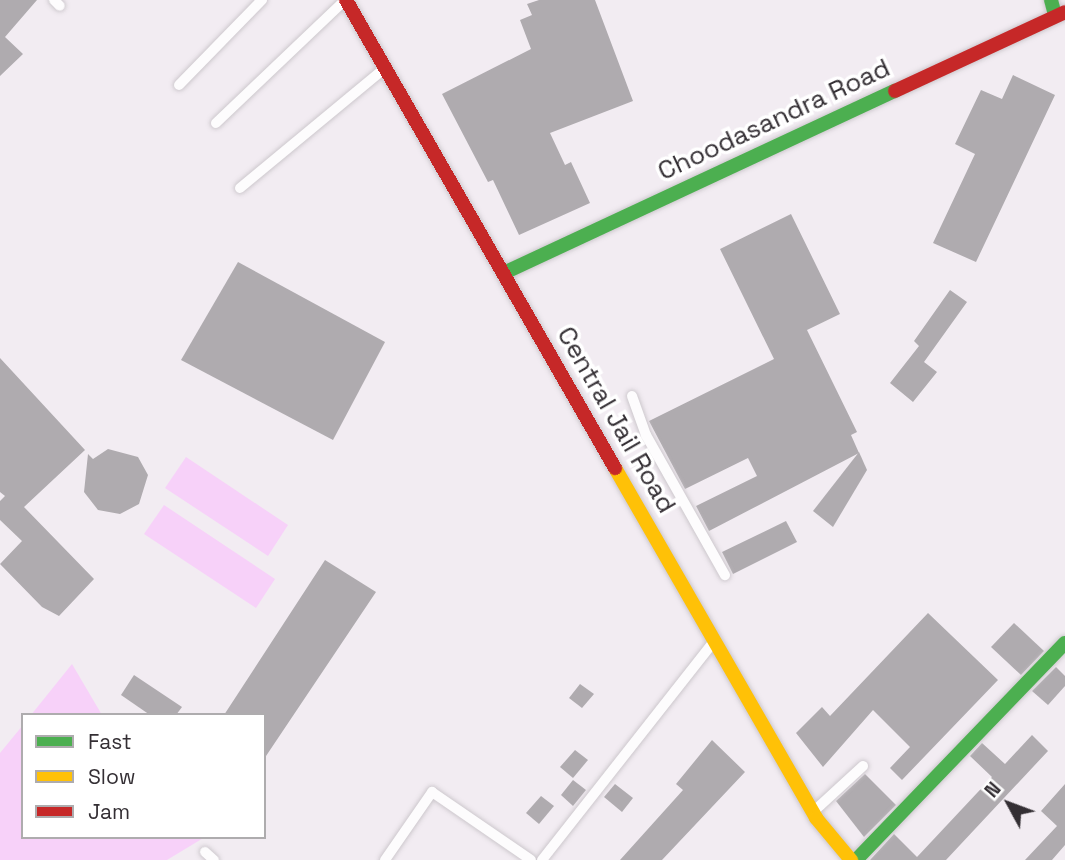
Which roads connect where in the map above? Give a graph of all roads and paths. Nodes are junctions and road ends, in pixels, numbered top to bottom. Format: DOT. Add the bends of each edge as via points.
graph roads {
  1 [pos="262,0"];
  2 [pos="345,0"];
  3 [pos="1051,0"];
  4 [pos="1060,13"];
  5 [pos="385,68"];
  6 [pos="179,85"];
  7 [pos="216,123"];
  8 [pos="240,188"];
  9 [pos="504,273"];
  10 [pos="632,396"];
  11 [pos="725,575"];
  12 [pos="715,640"];
  13 [pos="1065,643"];
  14 [pos="863,766"];
  15 [pos="813,812"];
  16 [pos="205,852"];
  17 [pos="214,860"];
  18 [pos="385,860"];
  19 [pos="531,860"];
  20 [pos="542,860"];
  21 [pos="853,860"];
  1 -- 6 [label="street"];
  2 -- 5 [label="main road, Central Jail Road"];
  2 -- 7 [label="street"];
  3 -- 4 [label="main road"];
  4 -- 9 [label="main road, Choodasandra Road"];
  5 -- 8 [label="street"];
  5 -- 9 [label="main road, Central Jail Road"];
  9 -- 12 [label="main road, Central Jail Road"];
  10 -- 11 [label="street" via="646,435"];
  12 -- 15 [label="main road, Central Jail Road"];
  12 -- 20 [label="street"];
  13 -- 21 [label="main road"];
  14 -- 15 [label="street"];
  15 -- 21 [label="main road, Central Jail Road"];
  16 -- 17 [label="street"];
  18 -- 19 [label="street" via="432,792"];
}
